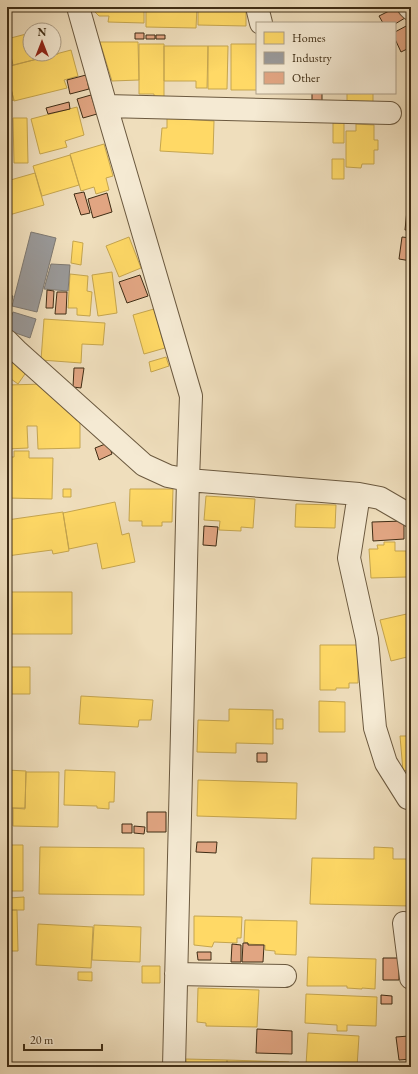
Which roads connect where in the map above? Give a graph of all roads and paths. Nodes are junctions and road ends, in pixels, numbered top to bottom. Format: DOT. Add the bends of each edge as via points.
graph roads {
  1 [pos="78,7"];
  2 [pos="257,7"];
  3 [pos="261,22"];
  4 [pos="106,106"];
  5 [pos="390,113"];
  6 [pos="7,341"];
  7 [pos="188,480"];
  8 [pos="359,494"];
  9 [pos="411,516"];
  10 [pos="408,798"];
  11 [pos="404,923"];
  12 [pos="176,974"];
  13 [pos="285,976"];
  14 [pos="411,978"];
  15 [pos="174,1067"];
  1 -- 4 [label="street"];
  2 -- 3 [label="street"];
  4 -- 5 [label="street"];
  4 -- 7 [label="street" via="191,396"];
  6 -- 7 [label="street" via="144,465 168,476"];
  7 -- 8 [label="street"];
  7 -- 12 [label="street"];
  8 -- 9 [label="street" via="380,498"];
  8 -- 10 [label="street" via="349,558 367,639 375,728 386,763"];
  11 -- 14 [label="street"];
  12 -- 13 [label="street"];
  12 -- 15 [label="street"];
}
